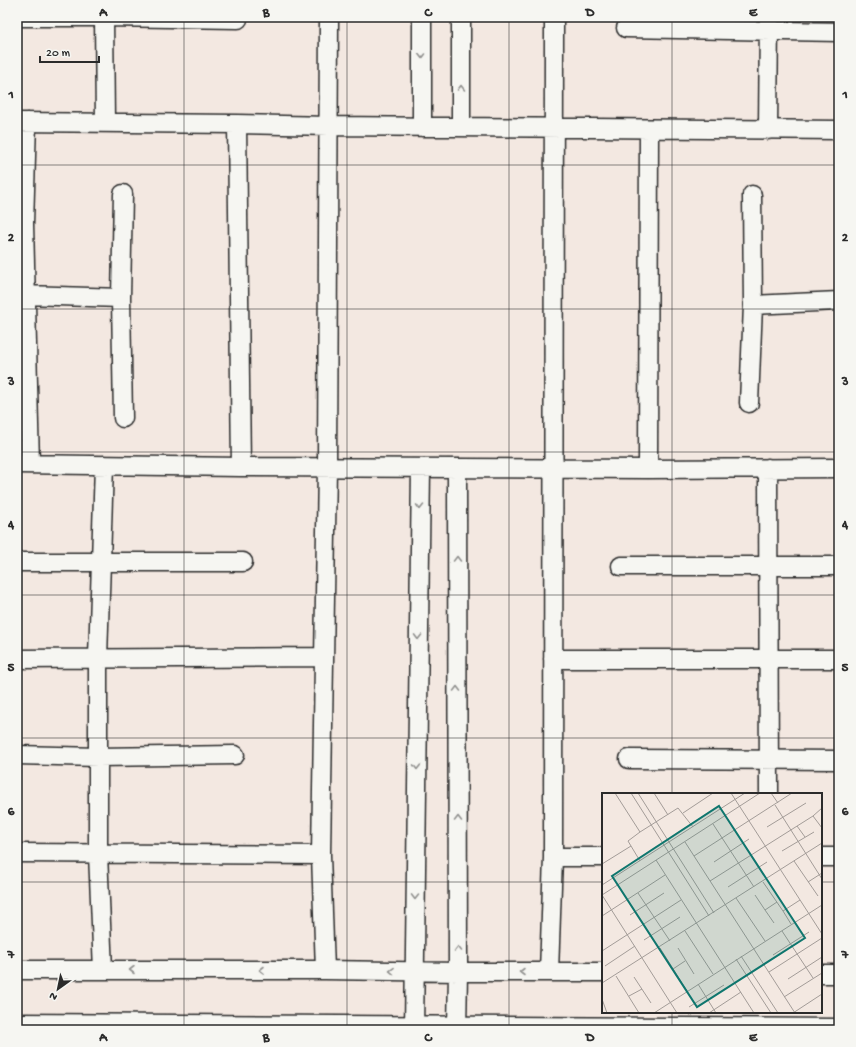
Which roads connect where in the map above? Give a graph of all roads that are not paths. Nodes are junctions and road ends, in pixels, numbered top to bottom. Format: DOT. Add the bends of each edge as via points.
graph roads {
  1 [pos="17,17"];
  2 [pos="104,17"];
  3 [pos="329,17"];
  4 [pos="422,17"];
  5 [pos="461,17"];
  6 [pos="554,17"];
  7 [pos="238,19"];
  8 [pos="769,24"];
  9 [pos="626,28"];
  10 [pos="839,32"];
  11 [pos="22,122"];
  12 [pos="105,123"];
  13 [pos="237,124"];
  14 [pos="329,126"];
  15 [pos="422,127"];
  16 [pos="461,127"];
  17 [pos="554,128"];
  18 [pos="648,129"];
  19 [pos="768,130"];
  20 [pos="839,130"];
  21 [pos="123,194"];
  22 [pos="752,195"];
  23 [pos="21,223"];
  24 [pos="26,296"];
  25 [pos="121,298"];
  26 [pos="839,301"];
  27 [pos="753,305"];
  28 [pos="749,403"];
  29 [pos="123,418"];
  30 [pos="23,464"];
  31 [pos="104,465"];
  32 [pos="241,467"];
  33 [pos="327,467"];
  34 [pos="421,468"];
  35 [pos="457,468"];
  36 [pos="553,468"];
  37 [pos="768,468"];
  38 [pos="839,468"];
  39 [pos="648,469"];
  40 [pos="17,562"];
  41 [pos="101,562"];
  42 [pos="243,562"];
  43 [pos="622,566"];
  44 [pos="769,566"];
  45 [pos="839,566"];
  46 [pos="324,657"];
  47 [pos="98,658"];
  48 [pos="17,659"];
  49 [pos="553,659"];
  50 [pos="769,659"];
  51 [pos="839,659"];
  52 [pos="17,755"];
  53 [pos="235,755"];
  54 [pos="98,758"];
  55 [pos="629,759"];
  56 [pos="769,760"];
  57 [pos="839,760"];
  58 [pos="769,793"];
  59 [pos="17,853"];
  60 [pos="98,854"];
  61 [pos="322,855"];
  62 [pos="553,857"];
  63 [pos="602,857"];
  64 [pos="822,857"];
  65 [pos="839,857"];
  66 [pos="17,970"];
  67 [pos="103,970"];
  68 [pos="325,970"];
  69 [pos="414,972"];
  70 [pos="458,972"];
  71 [pos="549,972"];
  72 [pos="602,972"];
  73 [pos="822,974"];
  74 [pos="839,974"];
  75 [pos="17,1023"];
  76 [pos="457,1027"];
  77 [pos="225,1028"];
  78 [pos="414,1028"];
  79 [pos="645,1028"];
  80 [pos="839,1028"];
  1 -- 2 [label="street"];
  2 -- 7 [label="street"];
  2 -- 12 [label="street"];
  3 -- 14 [label="street"];
  4 -- 15 [label="street, one-way"];
  16 -- 5 [label="street, one-way"];
  6 -- 17 [label="street"];
  8 -- 9 [label="street"];
  8 -- 10 [label="street"];
  8 -- 19 [label="street"];
  11 -- 12 [label="street"];
  11 -- 23 [label="street"];
  12 -- 13 [label="street"];
  13 -- 14 [label="street"];
  13 -- 32 [label="street"];
  14 -- 15 [label="street"];
  14 -- 33 [label="street"];
  15 -- 16 [label="street"];
  16 -- 17 [label="street"];
  17 -- 18 [label="street"];
  17 -- 36 [label="street"];
  18 -- 19 [label="street"];
  18 -- 39 [label="street"];
  19 -- 20 [label="street"];
  21 -- 25 [label="street"];
  22 -- 27 [label="street"];
  23 -- 24 [label="street"];
  24 -- 25 [label="street"];
  24 -- 30 [label="street"];
  25 -- 29 [label="street"];
  26 -- 27 [label="street"];
  27 -- 28 [label="street"];
  30 -- 31 [label="street"];
  31 -- 32 [label="street"];
  31 -- 41 [label="street"];
  32 -- 33 [label="street"];
  33 -- 34 [label="street"];
  33 -- 46 [label="street"];
  34 -- 35 [label="street"];
  34 -- 69 [label="street, one-way"];
  35 -- 36 [label="street"];
  70 -- 35 [label="street, one-way"];
  36 -- 39 [label="street"];
  36 -- 49 [label="street"];
  37 -- 38 [label="street"];
  37 -- 39 [label="street"];
  37 -- 44 [label="street"];
  40 -- 41 [label="street"];
  41 -- 42 [label="street"];
  41 -- 47 [label="street"];
  43 -- 44 [label="street"];
  44 -- 45 [label="street"];
  44 -- 50 [label="street"];
  46 -- 47 [label="street"];
  46 -- 61 [label="street"];
  47 -- 48 [label="street"];
  47 -- 54 [label="street"];
  49 -- 50 [label="street"];
  49 -- 62 [label="street"];
  50 -- 51 [label="street"];
  50 -- 56 [label="street"];
  52 -- 54 [label="street"];
  53 -- 54 [label="street"];
  54 -- 60 [label="street"];
  55 -- 56 [label="street"];
  56 -- 57 [label="street"];
  56 -- 58 [label="street"];
  59 -- 60 [label="street"];
  60 -- 61 [label="street"];
  60 -- 67 [label="street"];
  61 -- 68 [label="street"];
  62 -- 63 [label="street"];
  62 -- 71 [label="street"];
  64 -- 65 [label="street"];
  66 -- 67 [label="street"];
  68 -- 67 [label="street, one-way"];
  69 -- 68 [label="street, one-way"];
  69 -- 70 [label="street"];
  69 -- 78 [label="street"];
  71 -- 70 [label="street, one-way"];
  70 -- 76 [label="street"];
  71 -- 72 [label="street"];
  73 -- 74 [label="street"];
  75 -- 77 [label="street"];
  76 -- 78 [label="street"];
  76 -- 79 [label="street"];
  77 -- 78 [label="street"];
  79 -- 80 [label="street"];
}
